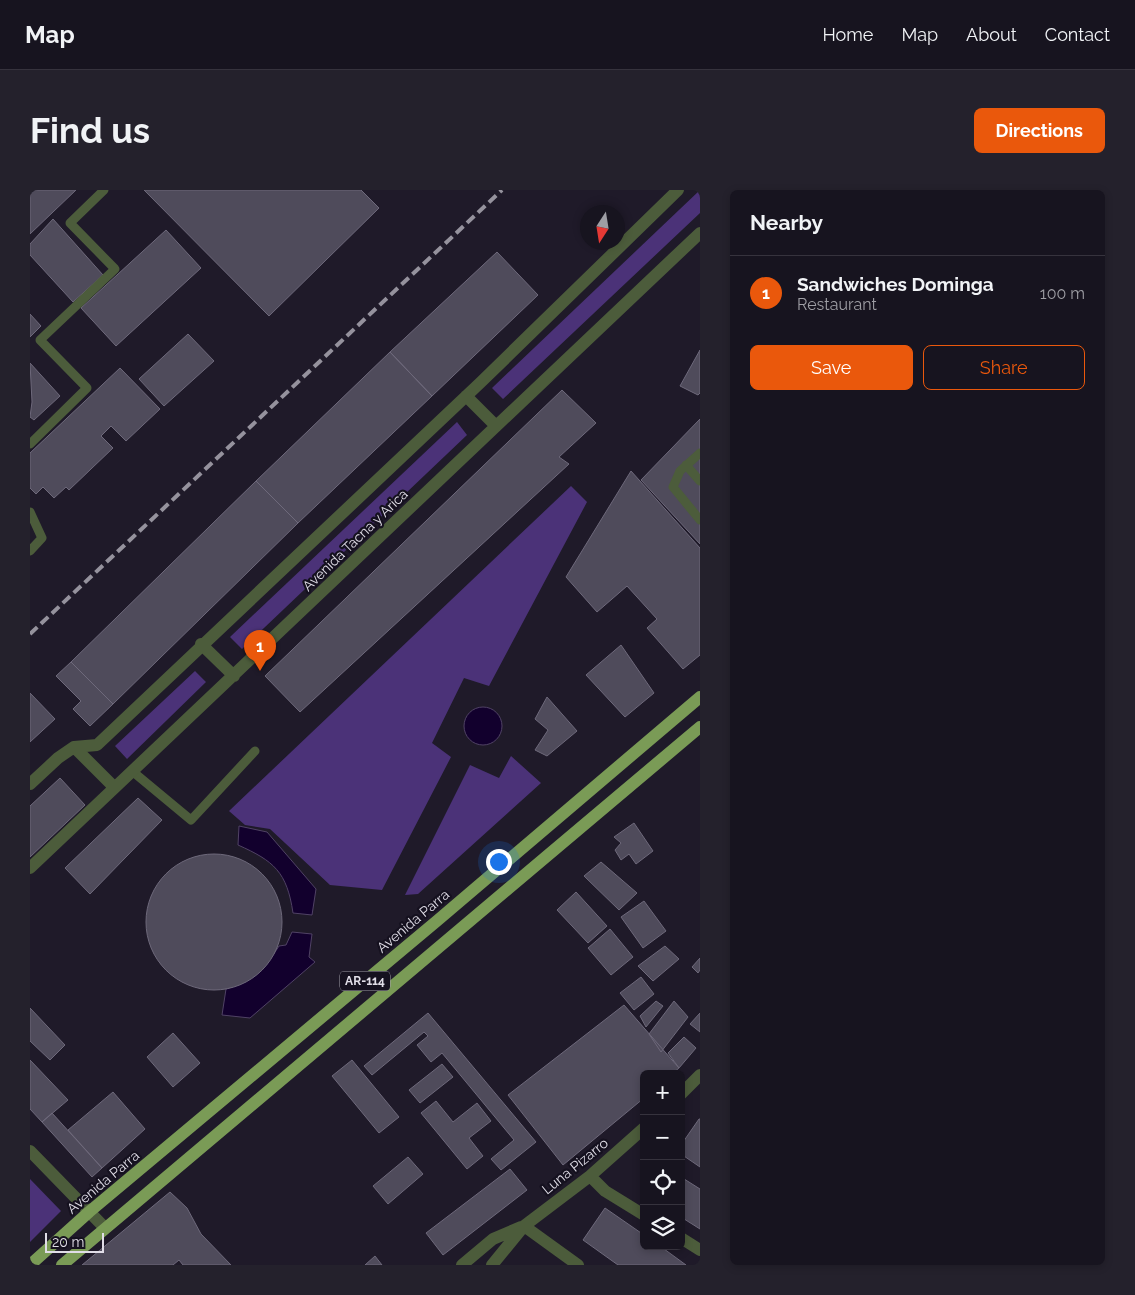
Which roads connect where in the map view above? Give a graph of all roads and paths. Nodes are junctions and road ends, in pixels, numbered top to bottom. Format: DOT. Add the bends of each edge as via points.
graph roads {
  1 [pos="104,190"];
  2 [pos="678,190"];
  3 [pos="700,233"];
  4 [pos="466,396"];
  5 [pos="496,426"];
  6 [pos="30,444"];
  7 [pos="700,453"];
  8 [pos="686,465"];
  9 [pos="700,481"];
  10 [pos="30,512"];
  11 [pos="700,520"];
  12 [pos="30,551"];
  13 [pos="201,644"];
  14 [pos="234,676"];
  15 [pos="700,697"];
  16 [pos="700,728"];
  17 [pos="74,748"];
  18 [pos="255,751"];
  19 [pos="132,771"];
  20 [pos="30,784"];
  21 [pos="114,787"];
  22 [pos="30,868"];
  23 [pos="700,1075"];
  24 [pos="685,1090"];
  25 [pos="640,1132"];
  26 [pos="30,1151"];
  27 [pos="590,1176"];
  28 [pos="89,1212"];
  29 [pos="640,1212"];
  30 [pos="524,1226"];
  31 [pos="105,1228"];
  32 [pos="685,1241"];
  33 [pos="700,1250"];
  34 [pos="30,1265"];
  35 [pos="62,1265"];
  36 [pos="462,1265"];
  37 [pos="492,1265"];
  38 [pos="578,1265"];
  1 -- 6 [label="lane" via="70,223 115,269 40,340 87,388"];
  2 -- 4 [label="street, Avenida Tacna y Arica"];
  3 -- 5 [label="street, Avenida Tacna y Arica"];
  4 -- 5 [label="street"];
  4 -- 13 [label="street, Avenida Tacna y Arica"];
  5 -- 14 [label="street, Avenida Tacna y Arica"];
  7 -- 8 [label="lane"];
  8 -- 9 [label="lane"];
  8 -- 11 [label="lane" via="673,487"];
  10 -- 12 [label="lane" via="42,538"];
  13 -- 14 [label="street"];
  13 -- 17 [label="street, Avenida Tacna y Arica" via="97,745"];
  14 -- 19 [label="street, Avenida Tacna y Arica"];
  15 -- 28 [label="main road, Avenida Parra / AR-114"];
  16 -- 31 [label="main road, AR-114"];
  17 -- 20 [label="street, Avenida Tacna y Arica"];
  17 -- 21 [label="street"];
  18 -- 19 [label="lane" via="190,820"];
  19 -- 21 [label="street, Avenida Tacna y Arica"];
  21 -- 22 [label="street, Avenida Tacna y Arica"];
  23 -- 24 [label="street"];
  25 -- 27 [label="street, Luna Pizarro"];
  26 -- 28 [label="street"];
  27 -- 29 [label="street" via="606,1191"];
  27 -- 30 [label="street, Luna Pizarro"];
  28 -- 31 [label="street"];
  28 -- 34 [label="main road, Avenida Parra / AR-114"];
  30 -- 36 [label="street" via="493,1239"];
  30 -- 37 [label="street"];
  30 -- 38 [label="street"];
  31 -- 35 [label="main road, AR-114"];
  32 -- 33 [label="street"];
}
